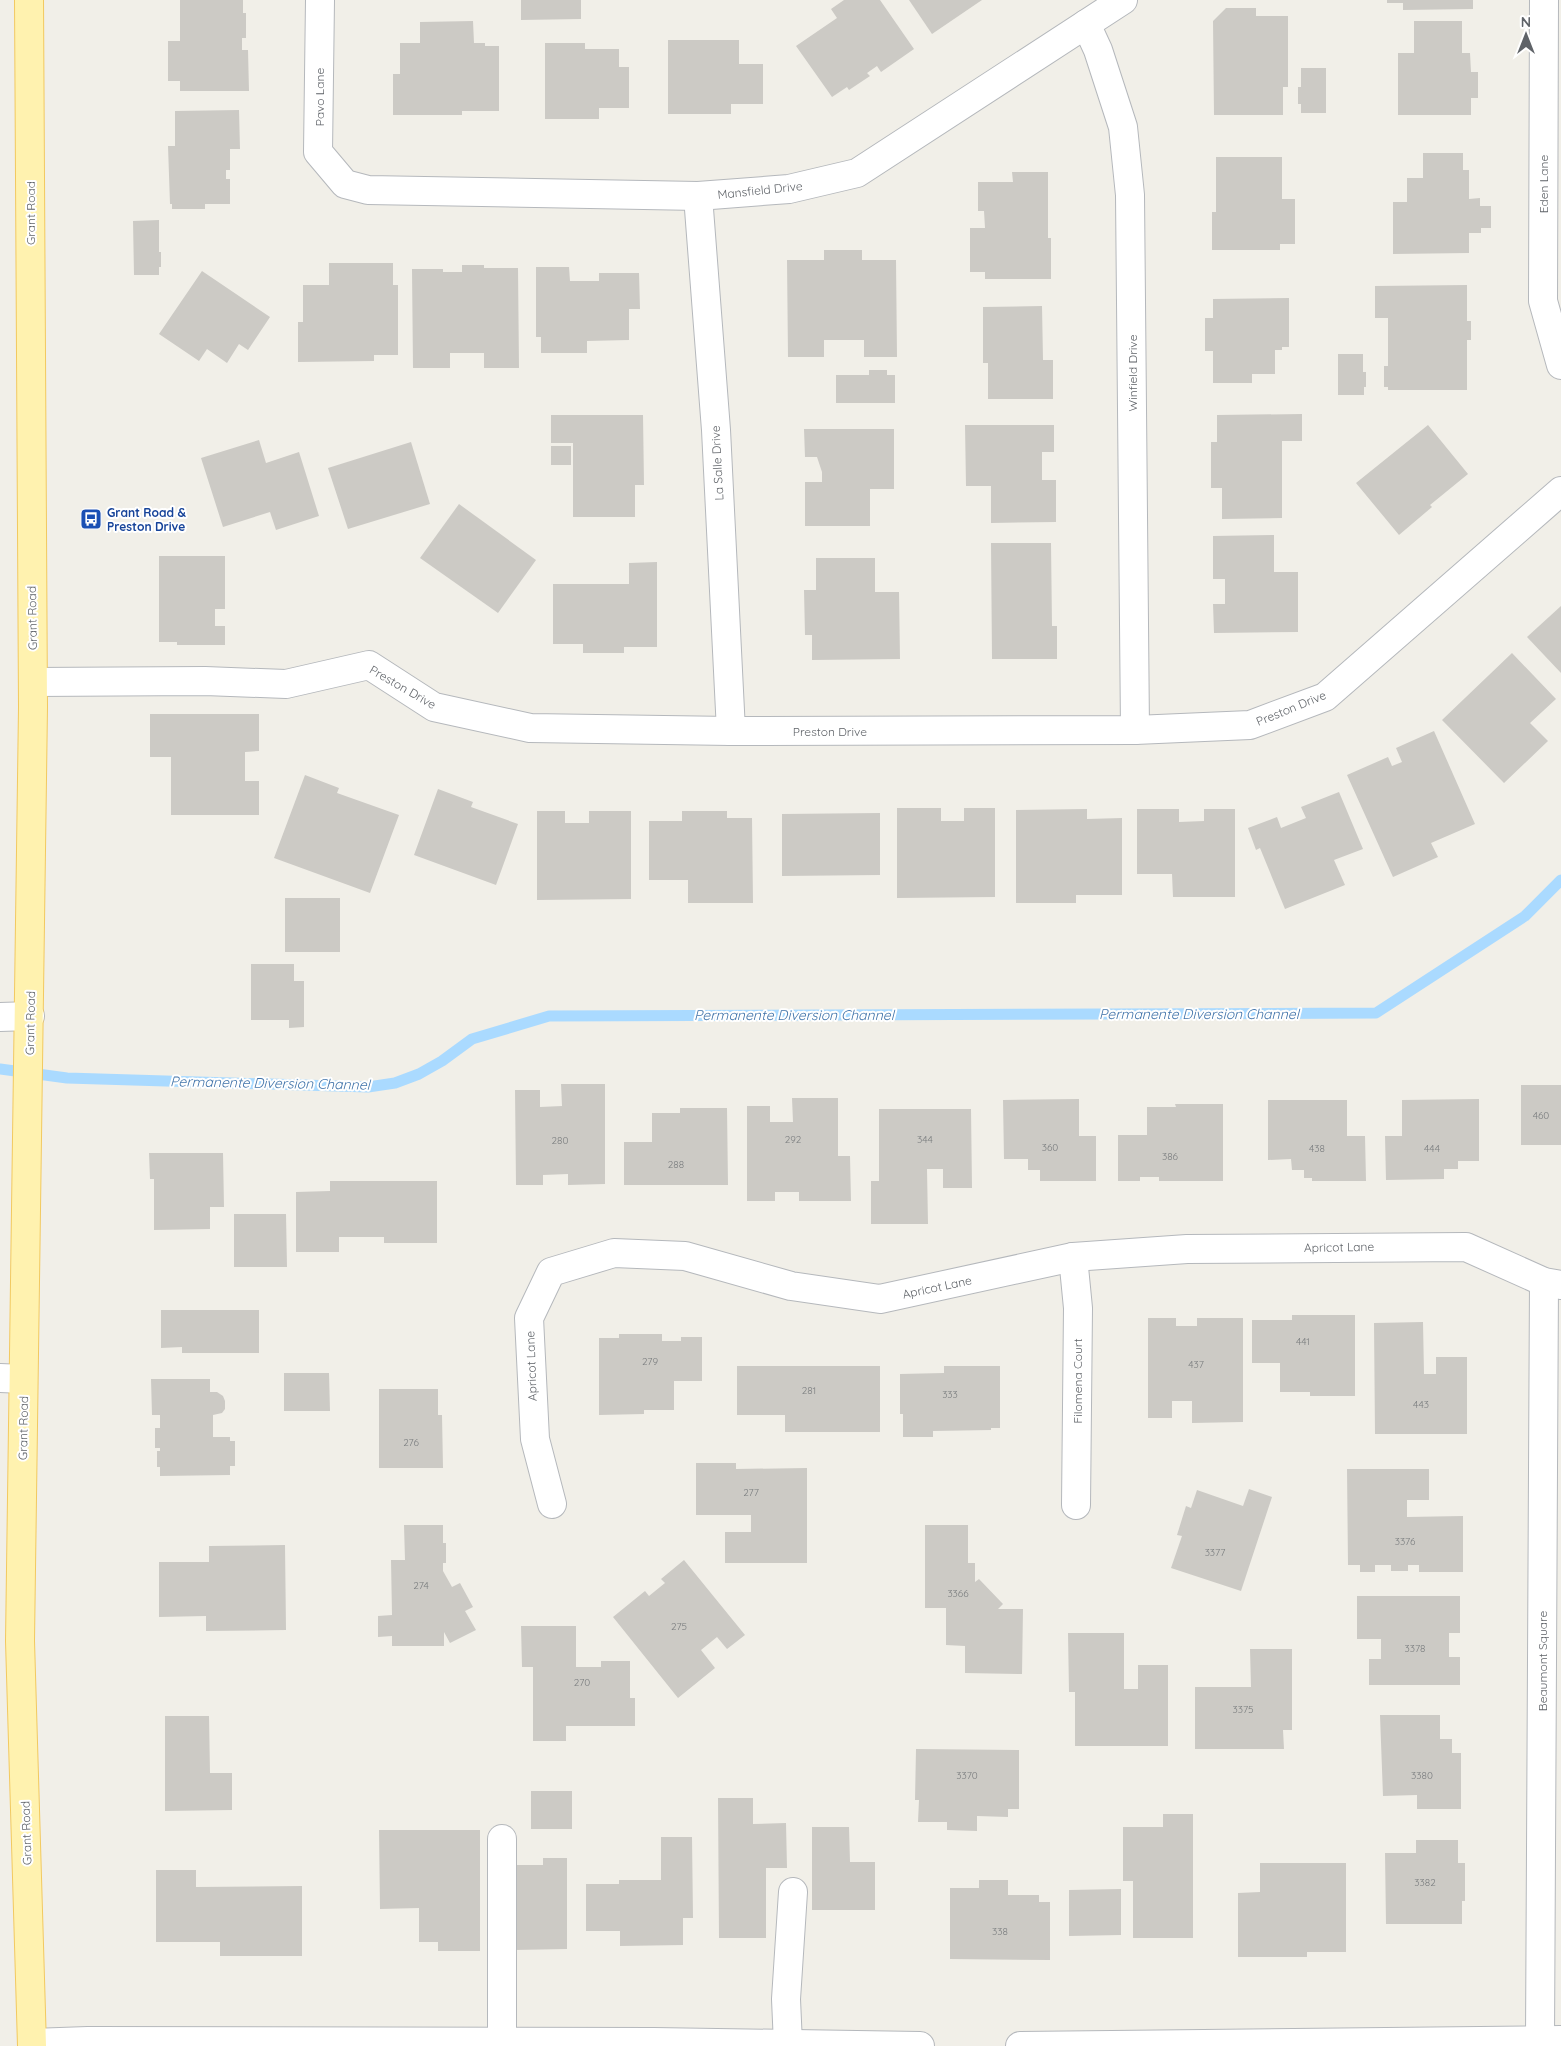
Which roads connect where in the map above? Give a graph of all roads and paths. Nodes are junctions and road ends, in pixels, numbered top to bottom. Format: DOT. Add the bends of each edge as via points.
graph roads {
  1 [pos="29,0"];
  2 [pos="320,0"];
  3 [pos="1124,0"];
  4 [pos="1544,0"];
  5 [pos="1086,24"];
  6 [pos="345,184"];
  7 [pos="698,196"];
  8 [pos="1561,365"];
  9 [pos="1561,490"];
  10 [pos="33,682"];
  11 [pos="1135,730"];
  12 [pos="731,731"];
  13 [pos="30,1016"];
  14 [pos="0,1018"];
  15 [pos="1073,1258"];
  16 [pos="1553,1283"];
  17 [pos="12,1379"];
  18 [pos="552,1504"];
  19 [pos="1076,1505"];
  20 [pos="502,1838"];
  21 [pos="793,1892"];
  22 [pos="1551,2040"];
  23 [pos="502,2042"];
  24 [pos="1470,2043"];
  25 [pos="539,2044"];
  26 [pos="788,2044"];
  27 [pos="32,2045"];
  28 [pos="920,2046"];
  29 [pos="1020,2046"];
  1 -- 10 [label="main road, Grant Road"];
  2 -- 6 [label="street, Pavo Lane" via="318,152"];
  3 -- 5 [label="street, Mansfield Drive"];
  4 -- 8 [label="street, Eden Lane" via="1543,301"];
  5 -- 7 [label="street, Mansfield Drive" via="857,173 789,189"];
  5 -- 11 [label="street, Winfield Drive" via="1098,50 1123,127 1130,195"];
  6 -- 7 [label="street, Mansfield Drive" via="368,190"];
  7 -- 12 [label="street, La Salle Drive" via="716,430"];
  9 -- 11 [label="street, Preston Drive" via="1325,697 1250,725"];
  10 -- 12 [label="street, Preston Drive" via="286,684 369,665 434,707 530,728"];
  10 -- 13 [label="main road, Grant Road"];
  11 -- 12 [label="street, Preston Drive"];
  13 -- 14 [label="street"];
  13 -- 17 [label="main road, Grant Road" via="29,1096"];
  15 -- 16 [label="street, Apricot Lane" via="1187,1249 1466,1247"];
  15 -- 18 [label="street, Apricot Lane" via="880,1299 791,1286 685,1256 614,1253 551,1272 529,1318 534,1439"];
  15 -- 19 [label="street, Filomena Court" via="1078,1308"];
  16 -- 22 [label="street, Beaumont Square"];
  17 -- 27 [label="main road, Grant Road"];
  20 -- 23 [label="street"];
  21 -- 26 [label="street" via="786,1999"];
  22 -- 24 [label="street"];
  23 -- 25 [label="street"];
  23 -- 27 [label="street" via="88,2041"];
  24 -- 29 [label="street"];
  25 -- 26 [label="street"];
  26 -- 28 [label="street"];
}
